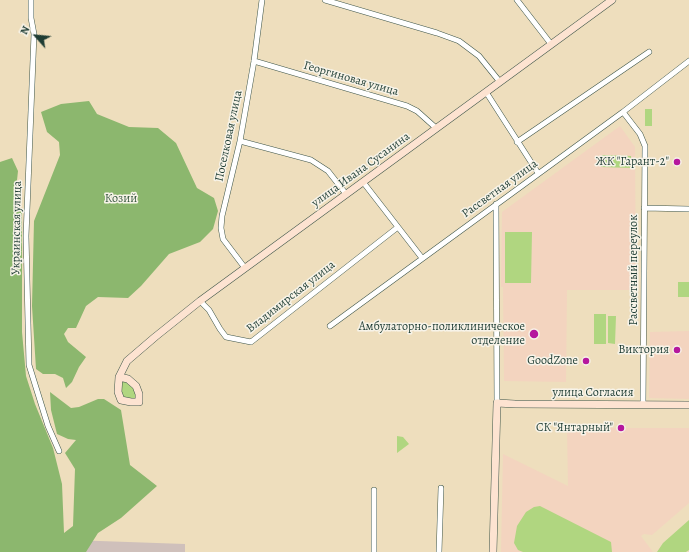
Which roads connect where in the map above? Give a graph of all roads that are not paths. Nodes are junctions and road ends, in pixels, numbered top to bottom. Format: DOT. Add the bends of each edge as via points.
graph roads {
  1 [pos="31,0"];
  2 [pos="262,0"];
  3 [pos="325,0"];
  4 [pos="517,0"];
  5 [pos="607,1"];
  6 [pos="551,44"];
  7 [pos="649,52"];
  8 [pos="254,61"];
  9 [pos="689,61"];
  10 [pos="500,82"];
  11 [pos="486,92"];
  12 [pos="623,112"];
  13 [pos="436,128"];
  14 [pos="240,141"];
  15 [pos="517,142"];
  16 [pos="538,173"];
  17 [pos="363,182"];
  18 [pos="346,194"];
  19 [pos="496,204"];
  20 [pos="644,208"];
  21 [pos="689,209"];
  22 [pos="398,227"];
  23 [pos="422,258"];
  24 [pos="245,268"];
  25 [pos="200,301"];
  26 [pos="330,326"];
  27 [pos="119,377"];
  28 [pos="497,403"];
  29 [pos="643,404"];
  30 [pos="689,405"];
  31 [pos="59,451"];
  32 [pos="440,488"];
  33 [pos="374,490"];
  34 [pos="374,552"];
  35 [pos="439,552"];
  36 [pos="493,552"];
  1 -- 31 [label="street, Украинская улица" via="34,34 26,236 28,366"];
  2 -- 8 [label="street, Поселковая улица"];
  3 -- 10 [label="street" via="459,41 479,56"];
  4 -- 6 [label="street"];
  5 -- 6 [label="street, улица Ивана Сусанина"];
  6 -- 10 [label="street, улица Ивана Сусанина"];
  7 -- 15 [label="street"];
  8 -- 13 [label="street, Георгиновая улица" via="407,106 417,111"];
  8 -- 14 [label="street, Поселковая улица"];
  9 -- 12 [label="street, Рассветная улица"];
  10 -- 11 [label="street, улица Ивана Сусанина"];
  11 -- 13 [label="street, улица Ивана Сусанина"];
  11 -- 15 [label="street"];
  12 -- 16 [label="street, Рассветная улица"];
  12 -- 20 [label="street, Рассветный переулок" via="644,142"];
  13 -- 17 [label="street, улица Ивана Сусанина"];
  14 -- 18 [label="street" via="311,160 328,172"];
  14 -- 24 [label="street, Поселковая улица" via="221,228 223,239"];
  15 -- 16 [label="street"];
  16 -- 19 [label="street, Рассветная улица"];
  17 -- 18 [label="street, улица Ивана Сусанина"];
  17 -- 22 [label="street"];
  18 -- 24 [label="street, улица Ивана Сусанина"];
  19 -- 23 [label="street, Рассветная улица"];
  19 -- 28 [label="street"];
  20 -- 21 [label="street"];
  20 -- 29 [label="street, Рассветный переулок"];
  22 -- 23 [label="street"];
  22 -- 25 [label="street, Владимирская улица" via="251,342 226,336"];
  23 -- 26 [label="street, Рассветная улица"];
  24 -- 25 [label="street, улица Ивана Сусанина"];
  25 -- 27 [label="street, улица Ивана Сусанина" via="127,361"];
  27 -- 27 [label="street" via="128,379 136,386 139,402 120,400"];
  28 -- 29 [label="street, улица Согласия"];
  28 -- 36 [label="street"];
  29 -- 30 [label="street, улица Согласия"];
  32 -- 35 [label="street"];
  33 -- 34 [label="street"];
}
